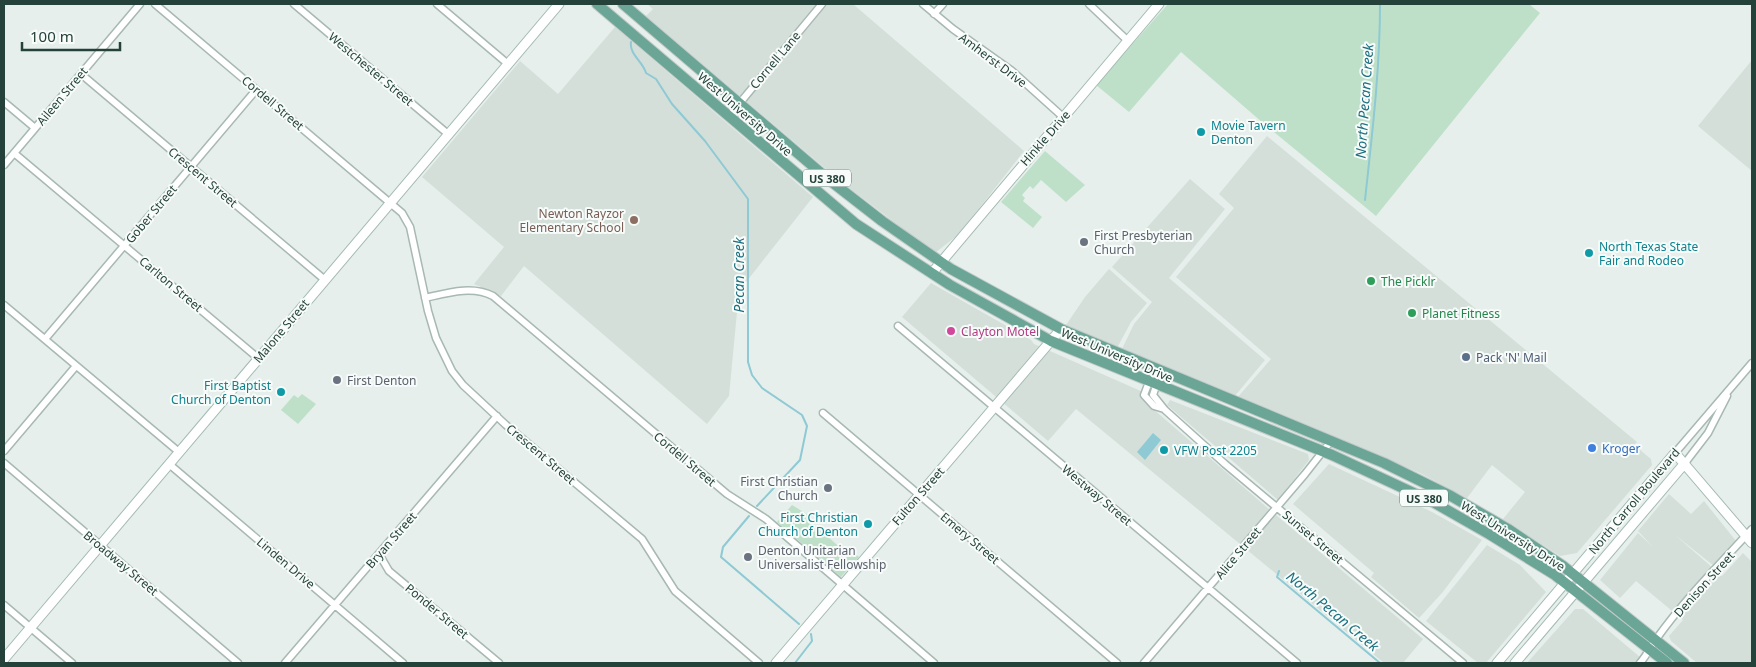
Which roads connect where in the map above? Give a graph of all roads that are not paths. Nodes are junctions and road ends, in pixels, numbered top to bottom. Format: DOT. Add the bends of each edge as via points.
graph roads {
  1 [pos="140,4"];
  2 [pos="155,4"];
  3 [pos="294,4"];
  4 [pos="437,4"];
  5 [pos="559,4"];
  6 [pos="597,4"];
  7 [pos="623,4"];
  8 [pos="822,4"];
  9 [pos="923,4"];
  10 [pos="943,4"];
  11 [pos="1089,4"];
  12 [pos="1159,4"];
  13 [pos="934,14"];
  14 [pos="1128,41"];
  15 [pos="508,64"];
  16 [pos="81,74"];
  17 [pos="256,90"];
  18 [pos="4,102"];
  19 [pos="740,103"];
  20 [pos="729,116"];
  21 [pos="1063,117"];
  22 [pos="35,128"];
  23 [pos="448,134"];
  24 [pos="14,153"];
  25 [pos="4,165"];
  26 [pos="191,167"];
  27 [pos="390,202"];
  28 [pos="124,246"];
  29 [pos="941,262"];
  30 [pos="932,274"];
  31 [pos="325,280"];
  32 [pos="425,298"];
  33 [pos="4,304"];
  34 [pos="898,326"];
  35 [pos="1061,330"];
  36 [pos="45,339"];
  37 [pos="1051,341"];
  38 [pos="258,358"];
  39 [pos="1752,363"];
  40 [pos="76,366"];
  41 [pos="1161,371"];
  42 [pos="1153,384"];
  43 [pos="1733,386"];
  44 [pos="994,407"];
  45 [pos="823,413"];
  46 [pos="497,416"];
  47 [pos="1331,441"];
  48 [pos="4,452"];
  49 [pos="179,452"];
  50 [pos="1322,452"];
  51 [pos="1675,453"];
  52 [pos="1685,463"];
  53 [pos="4,464"];
  54 [pos="169,464"];
  55 [pos="919,495"];
  56 [pos="1277,507"];
  57 [pos="1622,515"];
  58 [pos="1638,519"];
  59 [pos="1752,529"];
  60 [pos="1749,540"];
  61 [pos="100,545"];
  62 [pos="378,554"];
  63 [pos="1573,573"];
  64 [pos="1584,582"];
  65 [pos="1565,583"];
  66 [pos="842,585"];
  67 [pos="1208,589"];
  68 [pos="1576,591"];
  69 [pos="4,605"];
  70 [pos="335,605"];
  71 [pos="30,628"];
  72 [pos="1656,639"];
  73 [pos="1651,650"];
  74 [pos="5,655"];
  75 [pos="72,663"];
  76 [pos="238,663"];
  77 [pos="285,663"];
  78 [pos="404,663"];
  79 [pos="499,663"];
  80 [pos="759,663"];
  81 [pos="776,663"];
  82 [pos="934,663"];
  83 [pos="1117,663"];
  84 [pos="1144,663"];
  85 [pos="1297,663"];
  86 [pos="1463,663"];
  87 [pos="1497,663"];
  88 [pos="1515,663"];
  89 [pos="1640,663"];
  90 [pos="1667,663"];
  91 [pos="1684,663"];
  1 -- 16 [label="street, Aileen Street"];
  2 -- 17 [label="street, Cordell Street"];
  3 -- 23 [label="street, Westchester Street"];
  4 -- 15 [label="street"];
  5 -- 15 [label="street, Malone Street"];
  6 -- 20 [label="main road, West University Drive / US 380"];
  7 -- 19 [label="main road, West University Drive / US 380"];
  8 -- 19 [label="street, Cornell Lane"];
  9 -- 13 [label="street, Amherst Drive"];
  10 -- 13 [label="street"];
  11 -- 14 [label="street"];
  12 -- 14 [label="street, Hinkle Drive"];
  13 -- 21 [label="street, Amherst Drive" via="1012,71"];
  14 -- 21 [label="street, Hinkle Drive"];
  15 -- 23 [label="street, Malone Street"];
  16 -- 22 [label="street, Aileen Street"];
  16 -- 26 [label="street, Crescent Street"];
  17 -- 26 [label="street, Gober Street"];
  17 -- 27 [label="street, Cordell Street"];
  18 -- 22 [label="street"];
  19 -- 20 [label="street, Cornell Lane"];
  19 -- 29 [label="main road, West University Drive / US 380" via="828,179"];
  20 -- 30 [label="main road, West University Drive / US 380" via="856,224"];
  21 -- 29 [label="street, Hinkle Drive"];
  22 -- 24 [label="street, Aileen Street"];
  23 -- 27 [label="street, Malone Street"];
  24 -- 25 [label="street, Aileen Street"];
  24 -- 28 [label="street, Carlton Street"];
  26 -- 28 [label="street, Gober Street"];
  26 -- 31 [label="street, Crescent Street"];
  27 -- 31 [label="street, Malone Street"];
  27 -- 32 [label="street, Crescent Street" via="410,227"];
  28 -- 36 [label="street, Gober Street"];
  28 -- 38 [label="street, Carlton Street"];
  29 -- 30 [label="street, Hinkle Drive"];
  29 -- 35 [label="main road, West University Drive / US 380"];
  30 -- 37 [label="main road, West University Drive / US 380"];
  31 -- 38 [label="street, Malone Street"];
  32 -- 46 [label="street, Crescent Street" via="436,338 452,370 463,385"];
  32 -- 66 [label="street, Cordell Street" via="467,291 493,296 727,494 766,519"];
  33 -- 36 [label="street"];
  34 -- 44 [label="street, Westway Street"];
  35 -- 37 [label="street, Fulton Street"];
  35 -- 41 [label="main road, West University Drive / US 380"];
  36 -- 40 [label="street"];
  37 -- 42 [label="main road, West University Drive / US 380"];
  37 -- 44 [label="street, Fulton Street"];
  38 -- 49 [label="street, Malone Street"];
  39 -- 43 [label="street, North Carroll Boulevard"];
  40 -- 48 [label="street"];
  40 -- 49 [label="street"];
  41 -- 42 [label="street"];
  41 -- 47 [label="main road, West University Drive / US 380"];
  42 -- 50 [label="main road, West University Drive / US 380"];
  42 -- 56 [label="street, Sunset Street" via="1144,395 1154,406 1165,410"];
  43 -- 51 [label="street, North Carroll Boulevard"];
  43 -- 52 [label="street, North Carroll Boulevard" via="1708,433"];
  44 -- 55 [label="street, Fulton Street"];
  44 -- 67 [label="street, Westway Street"];
  45 -- 55 [label="street, Emery Street"];
  46 -- 62 [label="street, Bryan Street"];
  46 -- 80 [label="street, Crescent Street" via="642,539 675,592"];
  47 -- 50 [label="street, Alice Street"];
  47 -- 63 [label="main road, West University Drive / US 380" via="1451,496 1508,529"];
  49 -- 54 [label="street, Malone Street"];
  50 -- 56 [label="street, Alice Street"];
  50 -- 65 [label="main road, West University Drive / US 380" via="1442,508"];
  51 -- 52 [label="street"];
  51 -- 57 [label="street, North Carroll Boulevard"];
  52 -- 58 [label="street, North Carroll Boulevard"];
  52 -- 60 [label="street"];
  53 -- 61 [label="street, Broadway Street"];
  54 -- 61 [label="street, Malone Street"];
  54 -- 70 [label="street, Linden Drive"];
  55 -- 66 [label="street, Fulton Street"];
  55 -- 83 [label="street, Emery Street"];
  56 -- 67 [label="street, Alice Street"];
  56 -- 86 [label="street, Sunset Street"];
  57 -- 58 [label="street"];
  57 -- 63 [label="street, North Carroll Boulevard"];
  58 -- 64 [label="street, North Carroll Boulevard"];
  59 -- 60 [label="street, Denison Street"];
  60 -- 72 [label="street, Denison Street"];
  61 -- 71 [label="street, Malone Street"];
  61 -- 76 [label="street, Broadway Street"];
  62 -- 70 [label="street, Bryan Street"];
  62 -- 79 [label="street, Ponder Street" via="389,571"];
  63 -- 64 [label="main road, West University Drive / US 380"];
  63 -- 65 [label="street, North Carroll Boulevard"];
  64 -- 68 [label="street, North Carroll Boulevard"];
  64 -- 72 [label="main road, West University Drive / US 380"];
  65 -- 68 [label="main road, West University Drive / US 380"];
  65 -- 87 [label="street, North Carroll Boulevard"];
  66 -- 81 [label="street, Fulton Street"];
  66 -- 82 [label="street, Cordell Street"];
  67 -- 84 [label="street, Alice Street"];
  67 -- 85 [label="street, Westway Street"];
  68 -- 73 [label="main road, West University Drive / US 380"];
  68 -- 88 [label="street, North Carroll Boulevard"];
  69 -- 71 [label="street"];
  70 -- 77 [label="street, Bryan Street"];
  70 -- 78 [label="street, Linden Drive"];
  71 -- 74 [label="street, Malone Street"];
  71 -- 75 [label="street"];
  72 -- 73 [label="street, Denison Street"];
  72 -- 91 [label="main road, West University Drive / US 380"];
  73 -- 89 [label="street, Denison Street"];
  73 -- 90 [label="main road, West University Drive / US 380"];
}
